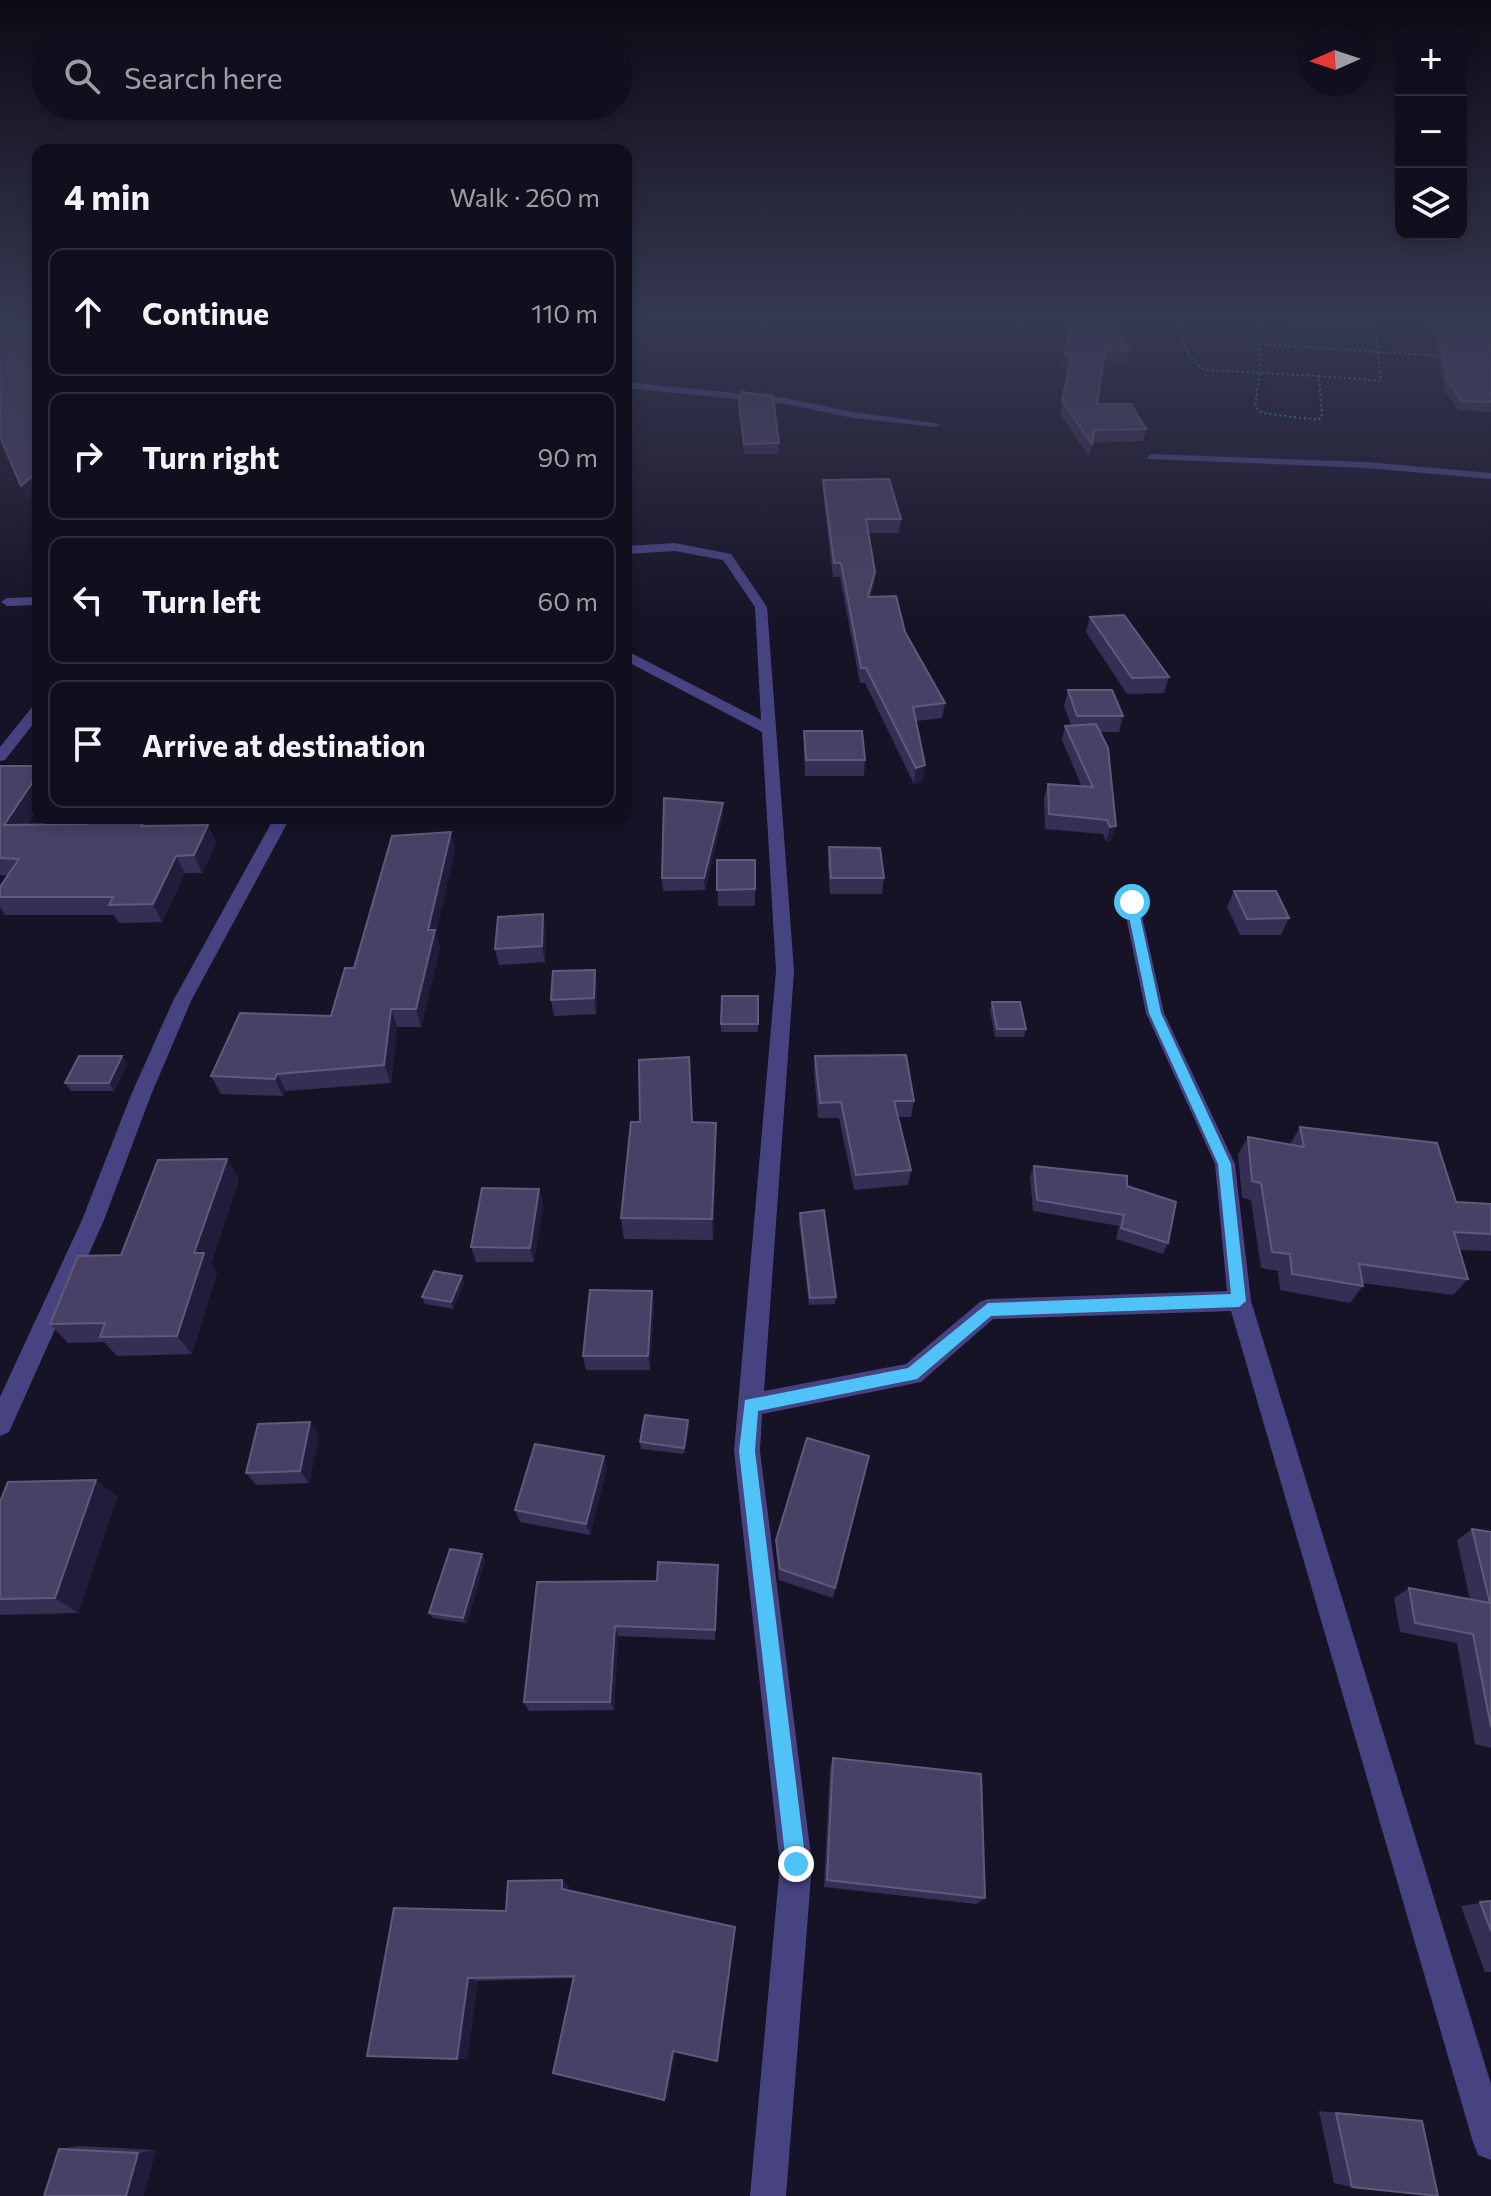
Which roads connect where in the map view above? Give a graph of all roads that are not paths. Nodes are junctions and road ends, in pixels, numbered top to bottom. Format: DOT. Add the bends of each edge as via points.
graph roads {
  1 [pos="885,418"];
  2 [pos="936,424"];
  3 [pos="1152,457"];
  4 [pos="1491,476"];
  5 [pos="632,550"];
  6 [pos="32,601"];
  7 [pos="7,602"];
  8 [pos="632,659"];
  9 [pos="32,717"];
  10 [pos="769,730"];
  11 [pos="0,757"];
  12 [pos="279,824"];
  13 [pos="1132,902"];
  14 [pos="1239,1301"];
  15 [pos="751,1405"];
  16 [pos="0,1424"];
  17 [pos="1491,2142"];
  18 [pos="768,2196"];
  1 -- 2 [label="street"];
  3 -- 4 [label="street"];
  5 -- 10 [label="street" via="675,547 727,557 761,607"];
  6 -- 7 [label="street"];
  8 -- 10 [label="street"];
  9 -- 11 [label="street"];
  10 -- 15 [label="street" via="785,971"];
  12 -- 16 [label="street" via="182,1001 93,1220"];
  13 -- 14 [label="street" via="1155,1013 1225,1164"];
  14 -- 15 [label="street" via="988,1309 912,1374"];
  14 -- 17 [label="street"];
  15 -- 18 [label="street" via="747,1451 796,1864"];
}
